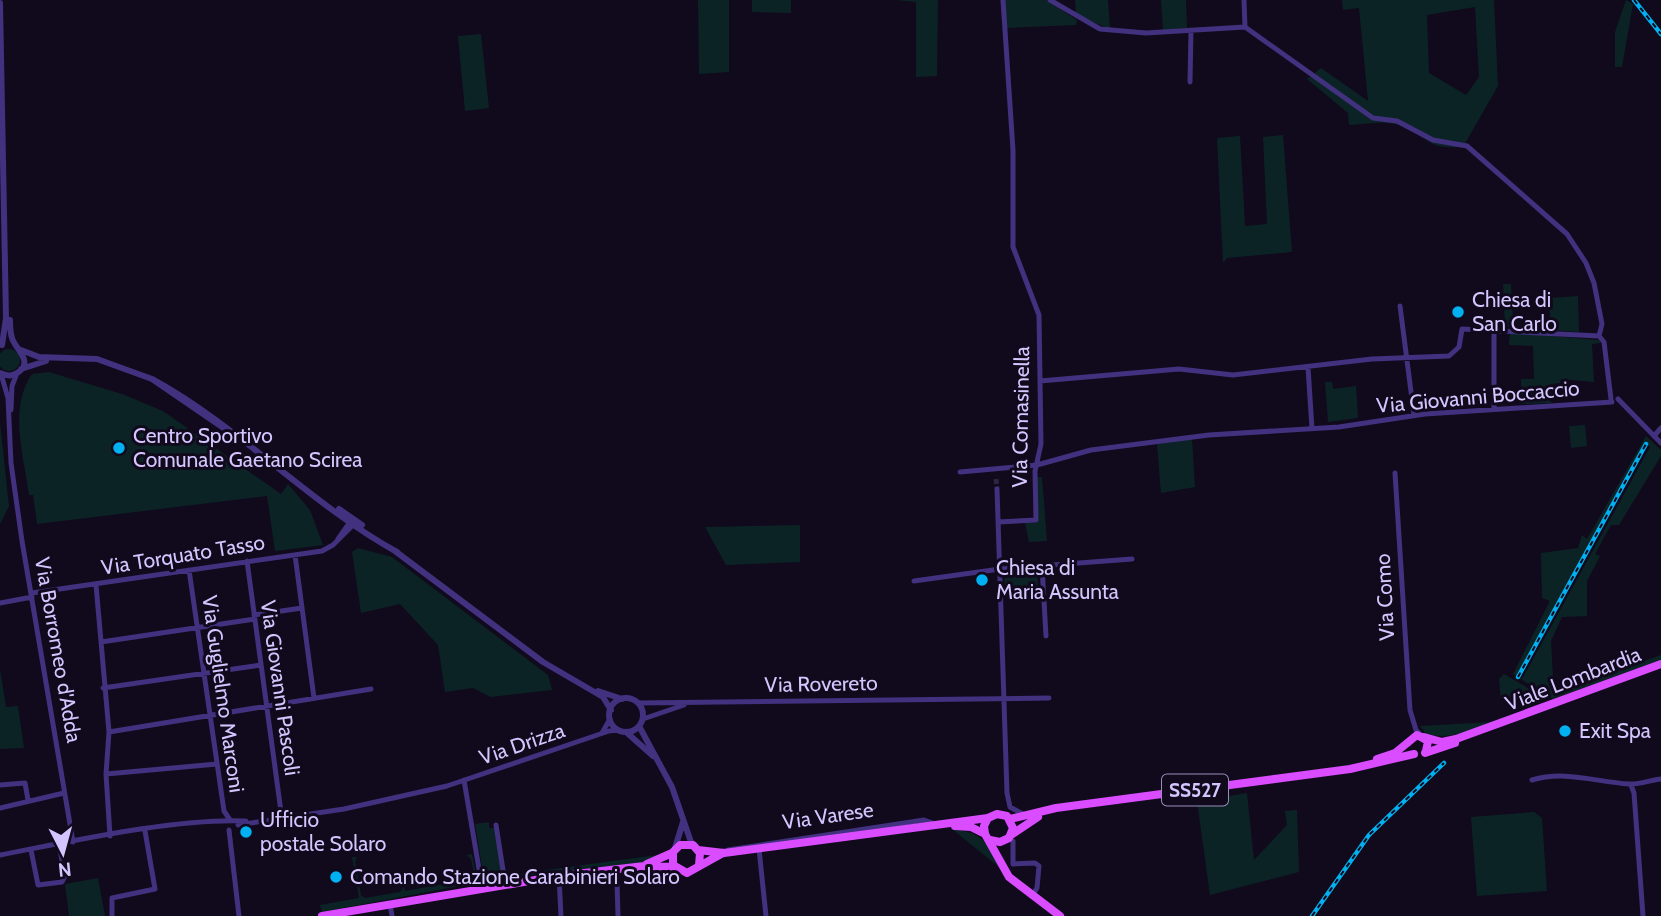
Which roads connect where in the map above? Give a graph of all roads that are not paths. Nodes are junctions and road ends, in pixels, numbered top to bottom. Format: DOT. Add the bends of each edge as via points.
graph roads {
  1 [pos="1003,0"];
  2 [pos="1050,0"];
  3 [pos="1244,0"];
  4 [pos="0,3"];
  5 [pos="1245,27"];
  6 [pos="1191,30"];
  7 [pos="2,77"];
  8 [pos="1190,82"];
  9 [pos="6,273"];
  10 [pos="1401,306"];
  11 [pos="1494,331"];
  12 [pos="1599,336"];
  13 [pos="1,346"];
  14 [pos="18,348"];
  15 [pos="1406,357"];
  16 [pos="109,362"];
  17 [pos="1308,367"];
  18 [pos="19,371"];
  19 [pos="1,374"];
  20 [pos="1040,381"];
  21 [pos="1613,401"];
  22 [pos="1494,409"];
  23 [pos="1414,415"];
  24 [pos="1661,428"];
  25 [pos="1312,429"];
  26 [pos="1654,436"];
  27 [pos="1661,443"];
  28 [pos="11,463"];
  29 [pos="1037,465"];
  30 [pos="996,470"];
  31 [pos="960,472"];
  32 [pos="1395,474"];
  33 [pos="996,480"];
  34 [pos="997,489"];
  35 [pos="311,491"];
  36 [pos="338,513"];
  37 [pos="998,522"];
  38 [pos="352,524"];
  39 [pos="342,530"];
  40 [pos="337,542"];
  41 [pos="397,552"];
  42 [pos="295,555"];
  43 [pos="1132,559"];
  44 [pos="247,561"];
  45 [pos="1042,566"];
  46 [pos="1000,569"];
  47 [pos="189,570"];
  48 [pos="914,580"];
  49 [pos="96,585"];
  50 [pos="32,595"];
  51 [pos="0,603"];
  52 [pos="302,608"];
  53 [pos="255,617"];
  54 [pos="197,628"];
  55 [pos="1046,636"];
  56 [pos="101,642"];
  57 [pos="1661,664"];
  58 [pos="261,665"];
  59 [pos="204,674"];
  60 [pos="564,676"];
  61 [pos="103,688"];
  62 [pos="372,689"];
  63 [pos="314,698"];
  64 [pos="1004,698"];
  65 [pos="1049,698"];
  66 [pos="622,699"];
  67 [pos="638,703"];
  68 [pos="690,703"];
  69 [pos="267,706"];
  70 [pos="611,710"];
  71 [pos="210,717"];
  72 [pos="610,719"];
  73 [pos="643,719"];
  74 [pos="1412,719"];
  75 [pos="639,726"];
  76 [pos="1496,726"];
  77 [pos="622,731"];
  78 [pos="109,732"];
  79 [pos="602,733"];
  80 [pos="1424,737"];
  81 [pos="1410,739"];
  82 [pos="1426,751"];
  83 [pos="1414,754"];
  84 [pos="659,762"];
  85 [pos="217,764"];
  86 [pos="1334,771"];
  87 [pos="106,774"];
  88 [pos="1661,779"];
  89 [pos="464,780"];
  90 [pos="1532,780"];
  91 [pos="0,785"];
  92 [pos="1631,785"];
  93 [pos="64,793"];
  94 [pos="28,800"];
  95 [pos="1008,800"];
  96 [pos="0,808"];
  97 [pos="1056,808"];
  98 [pos="1037,813"];
  99 [pos="1006,817"];
  100 [pos="988,818"];
  101 [pos="282,819"];
  102 [pos="683,820"];
  103 [pos="232,825"];
  104 [pos="496,825"];
  105 [pos="938,825"];
  106 [pos="145,831"];
  107 [pos="110,836"];
  108 [pos="988,837"];
  109 [pos="1011,838"];
  110 [pos="73,842"];
  111 [pos="59,845"];
  112 [pos="695,847"];
  113 [pos="759,849"];
  114 [pos="31,850"];
  115 [pos="674,851"];
  116 [pos="724,853"];
  117 [pos="0,855"];
  118 [pos="1004,864"];
  119 [pos="699,865"];
  120 [pos="644,866"];
  121 [pos="675,867"];
  122 [pos="479,869"];
  123 [pos="559,876"];
  124 [pos="617,882"];
  125 [pos="505,883"];
  126 [pos="489,886"];
  127 [pos="475,888"];
  128 [pos="1032,896"];
  129 [pos="387,904"];
  130 [pos="112,916"];
  131 [pos="239,916"];
  132 [pos="322,916"];
  133 [pos="392,916"];
  134 [pos="561,916"];
  135 [pos="618,916"];
  136 [pos="766,916"];
  137 [pos="1060,916"];
  138 [pos="1643,916"];
  1 -- 20 [label="street, Via Comasinella" via="1013,150 1013,247 1039,315"];
  2 -- 6 [label="street" via="1100,29"];
  3 -- 5 [label="street"];
  4 -- 7 [label="street"];
  5 -- 6 [label="street"];
  5 -- 12 [label="street" via="1373,118 1398,121 1433,140 1470,148 1567,234 1594,283 1602,324"];
  6 -- 8 [label="street"];
  7 -- 9 [label="street"];
  9 -- 13 [label="street" via="6,330"];
  9 -- 14 [label="street" via="11,333"];
  10 -- 15 [label="street"];
  11 -- 12 [label="street"];
  11 -- 15 [label="street" via="1461,329 1459,347 1449,356"];
  11 -- 22 [label="street"];
  12 -- 21 [label="street" via="1604,342"];
  13 -- 14 [label="street"];
  14 -- 16 [label="street" via="39,357"];
  14 -- 18 [label="street" via="24,359"];
  15 -- 17 [label="street"];
  15 -- 23 [label="street"];
  16 -- 18 [label="street" via="41,362"];
  16 -- 35 [label="street" via="152,379"];
  17 -- 20 [label="street" via="1233,375 1179,369"];
  17 -- 25 [label="street"];
  18 -- 19 [label="street"];
  18 -- 28 [label="street, Via Borromeo d'Adda" via="12,390"];
  19 -- 28 [label="street, Via Borromeo d'Adda" via="8,397"];
  20 -- 29 [label="street, Via Comasinella"];
  21 -- 22 [label="street, Via Giovanni Boccaccio"];
  21 -- 26 [label="street"];
  22 -- 23 [label="street, Via Giovanni Boccaccio"];
  23 -- 25 [label="street, Via Giovanni Boccaccio"];
  24 -- 26 [label="street"];
  25 -- 29 [label="street, Via Giovanni Boccaccio" via="1118,446"];
  26 -- 27 [label="street"];
  28 -- 50 [label="street, Via Borromeo d'Adda"];
  29 -- 30 [label="street, Via Giovanni Boccaccio"];
  29 -- 37 [label="street, Via Comasinella" via="1036,520"];
  30 -- 31 [label="street, Via Giovanni Boccaccio"];
  30 -- 33 [label="street"];
  32 -- 74 [label="street, Via Como"];
  34 -- 37 [label="street"];
  35 -- 36 [label="street"];
  35 -- 38 [label="street"];
  36 -- 38 [label="street"];
  36 -- 39 [label="street"];
  37 -- 46 [label="street"];
  38 -- 39 [label="street"];
  38 -- 40 [label="street, Via Torquato Tasso"];
  38 -- 41 [label="street"];
  38 -- 41 [label="street"];
  39 -- 40 [label="street"];
  40 -- 42 [label="street, Via Torquato Tasso" via="327,550"];
  41 -- 60 [label="street"];
  42 -- 44 [label="street, Via Torquato Tasso"];
  42 -- 52 [label="street"];
  43 -- 45 [label="street"];
  44 -- 47 [label="street, Via Torquato Tasso"];
  44 -- 53 [label="street, Via Giovanni Pascoli"];
  45 -- 46 [label="street"];
  45 -- 55 [label="street"];
  46 -- 48 [label="street"];
  46 -- 64 [label="street"];
  47 -- 49 [label="street, Via Torquato Tasso"];
  47 -- 54 [label="street, Via Guglielmo Marconi"];
  49 -- 50 [label="street, Via Torquato Tasso"];
  49 -- 56 [label="street"];
  50 -- 51 [label="street, Via Torquato Tasso"];
  50 -- 93 [label="street, Via Borromeo d'Adda"];
  52 -- 53 [label="street"];
  52 -- 63 [label="street"];
  53 -- 54 [label="street"];
  53 -- 58 [label="street, Via Giovanni Pascoli"];
  54 -- 56 [label="street"];
  54 -- 59 [label="street, Via Guglielmo Marconi"];
  56 -- 61 [label="street"];
  57 -- 76 [label="main road, Viale Lombardia"];
  58 -- 59 [label="street"];
  58 -- 69 [label="street, Via Giovanni Pascoli"];
  59 -- 61 [label="street"];
  59 -- 71 [label="street, Via Guglielmo Marconi"];
  60 -- 66 [label="street"];
  60 -- 70 [label="street" via="603,698"];
  61 -- 78 [label="street"];
  62 -- 63 [label="street"];
  63 -- 69 [label="street"];
  64 -- 65 [label="street, Via Rovereto"];
  64 -- 68 [label="street, Via Rovereto"];
  64 -- 95 [label="street"];
  66 -- 67 [label="street"];
  66 -- 70 [label="street"];
  67 -- 68 [label="street, Via Rovereto"];
  67 -- 73 [label="street"];
  68 -- 73 [label="street"];
  69 -- 71 [label="street"];
  69 -- 101 [label="street, Via Giovanni Pascoli"];
  70 -- 72 [label="street"];
  71 -- 78 [label="street"];
  71 -- 85 [label="street, Via Guglielmo Marconi"];
  72 -- 77 [label="street"];
  72 -- 79 [label="street"];
  73 -- 75 [label="street"];
  74 -- 80 [label="street, Via Como"];
  74 -- 81 [label="street, Via Como"];
  75 -- 77 [label="street"];
  75 -- 84 [label="street"];
  76 -- 80 [label="main road, Viale Lombardia" via="1448,741"];
  76 -- 82 [label="main road, Viale Lombardia" via="1445,748"];
  77 -- 79 [label="street, Via Drizza"];
  77 -- 84 [label="street"];
  78 -- 87 [label="street"];
  79 -- 89 [label="street, Via Drizza"];
  80 -- 81 [label="main road"];
  80 -- 82 [label="main road"];
  81 -- 83 [label="main road" via="1408,746"];
  81 -- 86 [label="main road, SS527" via="1388,756"];
  82 -- 83 [label="main road"];
  83 -- 86 [label="main road, SS527"];
  84 -- 102 [label="street"];
  85 -- 87 [label="street"];
  85 -- 103 [label="street, Via Guglielmo Marconi" via="224,811"];
  86 -- 97 [label="main road, SS527"];
  87 -- 107 [label="street"];
  88 -- 92 [label="street"];
  89 -- 101 [label="street, Via Drizza"];
  89 -- 122 [label="street"];
  90 -- 92 [label="street" via="1554,775"];
  91 -- 94 [label="street" via="24,783"];
  92 -- 138 [label="street"];
  93 -- 94 [label="street"];
  93 -- 110 [label="street, Via Borromeo d'Adda"];
  94 -- 96 [label="street"];
  95 -- 98 [label="street" via="1015,813"];
  95 -- 99 [label="street"];
  97 -- 98 [label="main road, SS527"];
  97 -- 109 [label="main road, SS527" via="1031,820"];
  98 -- 99 [label="main road, SS527"];
  99 -- 100 [label="main road, SS527"];
  99 -- 109 [label="main road"];
  100 -- 105 [label="main road, Via Varese / SS527"];
  100 -- 108 [label="main road" via="984,826"];
  101 -- 103 [label="street, Via Drizza"];
  102 -- 112 [label="street"];
  102 -- 115 [label="street"];
  103 -- 106 [label="street" via="220,822"];
  103 -- 131 [label="street, Via Guglielmo Marconi"];
  104 -- 125 [label="street"];
  105 -- 108 [label="main road, Via Varese / SS527" via="971,827"];
  105 -- 113 [label="main road, Via Varese / SS527"];
  105 -- 116 [label="street, Via Varese" via="928,820 901,823 734,847"];
  106 -- 107 [label="street"];
  106 -- 130 [label="street" via="155,888 113,898"];
  107 -- 110 [label="street"];
  108 -- 109 [label="main road, SS527" via="1000,842"];
  108 -- 118 [label="main road"];
  109 -- 118 [label="main road"];
  109 -- 128 [label="street" via="1013,864 1039,866"];
  110 -- 111 [label="street"];
  111 -- 114 [label="street"];
  111 -- 114 [label="street" via="62,882 38,885"];
  112 -- 115 [label="main road, SS527" via="684,844"];
  112 -- 116 [label="main road, Via Varese / SS527"];
  112 -- 119 [label="main road"];
  113 -- 116 [label="main road, Via Varese / SS527"];
  113 -- 136 [label="street"];
  114 -- 117 [label="street"];
  115 -- 120 [label="main road, SS527"];
  115 -- 121 [label="main road"];
  116 -- 119 [label="main road, Via Varese / SS527"];
  118 -- 128 [label="main road" via="1009,877"];
  119 -- 121 [label="main road, SS527" via="687,873"];
  120 -- 121 [label="main road, SS527"];
  120 -- 123 [label="main road, SS527"];
  122 -- 126 [label="street"];
  122 -- 127 [label="street"];
  123 -- 125 [label="main road, SS527"];
  123 -- 134 [label="street"];
  124 -- 135 [label="street"];
  125 -- 126 [label="main road, SS527"];
  126 -- 127 [label="main road, SS527"];
  127 -- 129 [label="main road, SS527"];
  128 -- 137 [label="main road"];
  129 -- 132 [label="main road, SS527"];
  129 -- 133 [label="street"];
}
